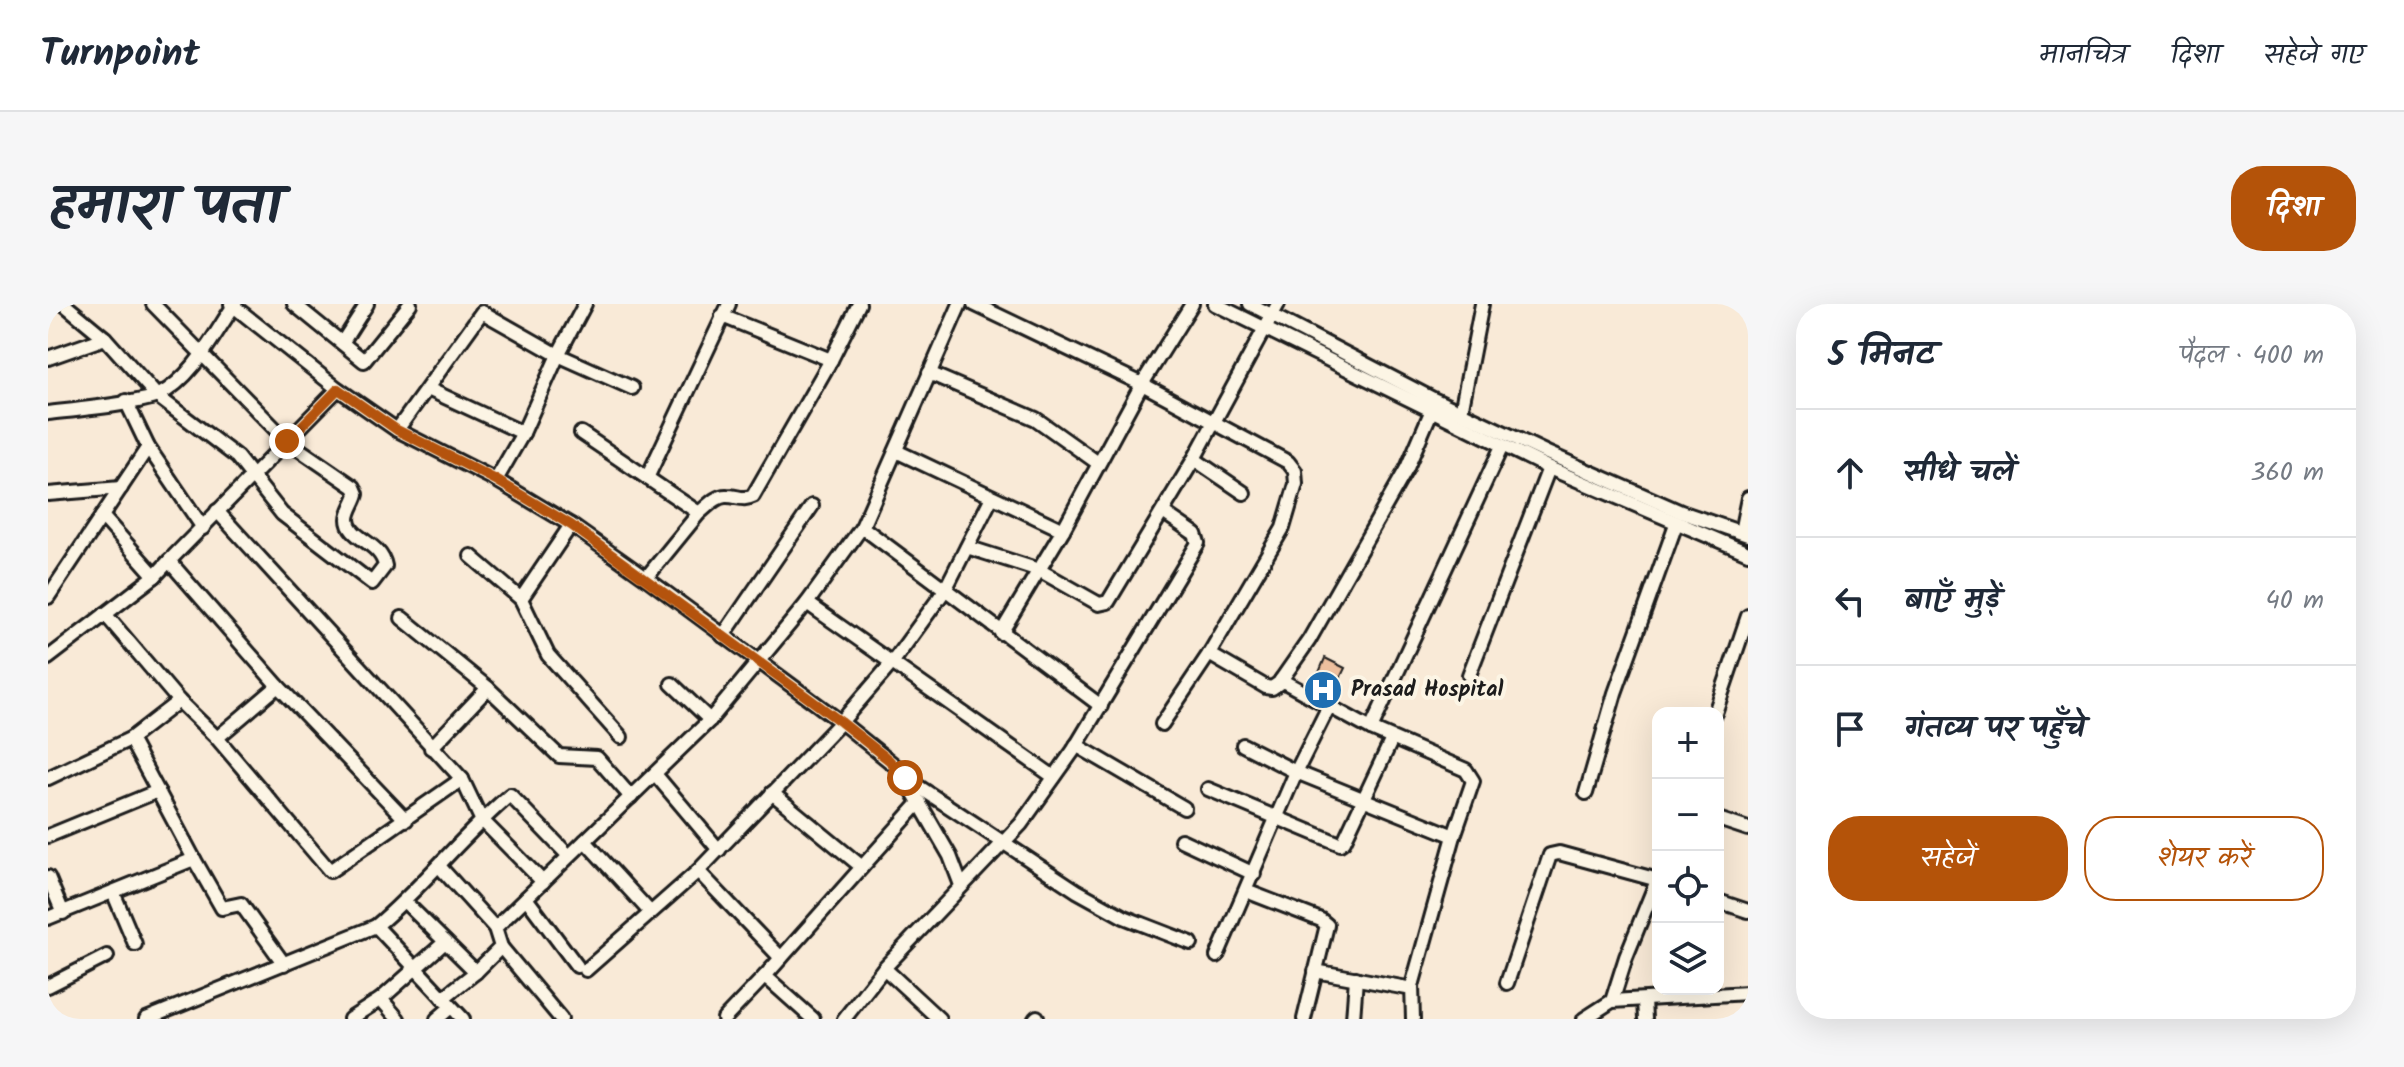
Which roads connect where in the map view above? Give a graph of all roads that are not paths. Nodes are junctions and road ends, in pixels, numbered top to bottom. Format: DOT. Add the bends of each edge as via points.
graph roads {
  1 [pos="64,304"];
  2 [pos="153,304"];
  3 [pos="294,304"];
  4 [pos="367,304"];
  5 [pos="410,304"];
  6 [pos="585,304"];
  7 [pos="859,304"];
  8 [pos="960,304"];
  9 [pos="974,304"];
  10 [pos="1192,304"];
  11 [pos="1215,304"];
  12 [pos="1250,304"];
  13 [pos="1482,304"];
  14 [pos="233,305"];
  15 [pos="310,309"];
  16 [pos="1274,309"];
  17 [pos="725,310"];
  18 [pos="1263,329"];
  19 [pos="105,338"];
  20 [pos="342,343"];
  21 [pos="202,354"];
  22 [pos="558,355"];
  23 [pos="48,358"];
  24 [pos="831,360"];
  25 [pos="929,373"];
  26 [pos="1142,384"];
  27 [pos="632,388"];
  28 [pos="338,389"];
  29 [pos="428,389"];
  30 [pos="157,396"];
  31 [pos="126,401"];
  32 [pos="1431,412"];
  33 [pos="1461,412"];
  34 [pos="48,413"];
  35 [pos="1214,421"];
  36 [pos="397,430"];
  37 [pos="523,433"];
  38 [pos="581,433"];
  39 [pos="287,441"];
  40 [pos="1502,446"];
  41 [pos="148,447"];
  42 [pos="896,451"];
  43 [pos="1194,459"];
  44 [pos="1098,463"];
  45 [pos="1549,468"];
  46 [pos="253,475"];
  47 [pos="647,478"];
  48 [pos="496,480"];
  49 [pos="121,488"];
  50 [pos="1244,493"];
  51 [pos="48,494"];
  52 [pos="992,497"];
  53 [pos="1748,498"];
  54 [pos="812,506"];
  55 [pos="217,511"];
  56 [pos="1163,512"];
  57 [pos="699,513"];
  58 [pos="102,516"];
  59 [pos="1676,524"];
  60 [pos="571,525"];
  61 [pos="862,527"];
  62 [pos="203,528"];
  63 [pos="1063,530"];
  64 [pos="1745,533"];
  65 [pos="967,547"];
  66 [pos="1748,553"];
  67 [pos="471,556"];
  68 [pos="169,561"];
  69 [pos="1039,570"];
  70 [pos="155,576"];
  71 [pos="646,578"];
  72 [pos="945,590"];
  73 [pos="48,597"];
  74 [pos="521,599"];
  75 [pos="807,603"];
  76 [pos="105,614"];
  77 [pos="1748,616"];
  78 [pos="402,618"];
  79 [pos="1001,633"];
  80 [pos="723,636"];
  81 [pos="1209,654"];
  82 [pos="48,658"];
  83 [pos="761,662"];
  84 [pos="892,663"];
  85 [pos="1469,675"];
  86 [pos="1281,680"];
  87 [pos="672,684"];
  88 [pos="278,686"];
  89 [pos="488,688"];
  90 [pos="179,701"];
  91 [pos="1101,706"];
  92 [pos="1717,707"];
  93 [pos="1328,708"];
  94 [pos="710,720"];
  95 [pos="841,722"];
  96 [pos="1162,724"];
  97 [pos="1371,729"];
  98 [pos="621,737"];
  99 [pos="217,738"];
  100 [pos="130,739"];
  101 [pos="1392,739"];
  102 [pos="1076,745"];
  103 [pos="1243,745"];
  104 [pos="431,748"];
  105 [pos="1296,772"];
  106 [pos="655,774"];
  107 [pos="1054,777"];
  108 [pos="48,778"];
  109 [pos="905,778"];
  110 [pos="462,779"];
  111 [pos="1208,789"];
  112 [pos="158,791"];
  113 [pos="772,793"];
  114 [pos="1586,793"];
  115 [pos="631,797"];
  116 [pos="1364,799"];
  117 [pos="920,802"];
  118 [pos="1184,808"];
  119 [pos="481,819"];
  120 [pos="406,820"];
  121 [pos="1277,820"];
  122 [pos="1724,821"];
  123 [pos="1748,829"];
  124 [pos="48,836"];
  125 [pos="1454,836"];
  126 [pos="1181,840"];
  127 [pos="585,841"];
  128 [pos="1005,844"];
  129 [pos="719,850"];
  130 [pos="569,856"];
  131 [pos="194,859"];
  132 [pos="439,866"];
  133 [pos="862,867"];
  134 [pos="698,871"];
  135 [pos="1254,874"];
  136 [pos="48,877"];
  137 [pos="1652,877"];
  138 [pos="543,882"];
  139 [pos="961,885"];
  140 [pos="1246,891"];
  141 [pos="113,892"];
  142 [pos="1652,894"];
  143 [pos="526,898"];
  144 [pos="405,902"];
  145 [pos="1724,903"];
  146 [pos="1748,911"];
  147 [pos="650,912"];
  148 [pos="63,913"];
  149 [pos="48,918"];
  150 [pos="376,926"];
  151 [pos="495,928"];
  152 [pos="445,942"];
  153 [pos="1191,943"];
  154 [pos="135,944"];
  155 [pos="501,947"];
  156 [pos="107,956"];
  157 [pos="1217,956"];
  158 [pos="781,958"];
  159 [pos="284,964"];
  160 [pos="884,968"];
  161 [pos="416,969"];
  162 [pos="1315,971"];
  163 [pos="476,972"];
  164 [pos="765,976"];
  165 [pos="1356,978"];
  166 [pos="1507,983"];
  167 [pos="48,986"];
  168 [pos="1412,986"];
  169 [pos="1748,993"];
  170 [pos="381,999"];
  171 [pos="1644,1000"];
  172 [pos="1612,1001"];
  173 [pos="447,1003"];
  174 [pos="146,1019"];
  175 [pos="350,1019"];
  176 [pos="398,1019"];
  177 [pos="437,1019"];
  178 [pos="463,1019"];
  179 [pos="561,1019"];
  180 [pos="724,1019"];
  181 [pos="813,1019"];
  182 [pos="844,1019"];
  183 [pos="939,1019"];
  184 [pos="1304,1019"];
  185 [pos="1353,1019"];
  186 [pos="1413,1019"];
  187 [pos="1584,1019"];
  188 [pos="1645,1019"];
  1 -- 19 [label="street"];
  2 -- 21 [label="street"];
  3 -- 15 [label="street"];
  4 -- 20 [label="street"];
  5 -- 20 [label="street" via="364,361"];
  6 -- 22 [label="street"];
  7 -- 24 [label="street"];
  8 -- 25 [label="street"];
  9 -- 26 [label="street"];
  10 -- 26 [label="street"];
  11 -- 18 [label="street"];
  12 -- 16 [label="street"];
  13 -- 33 [label="street"];
  14 -- 21 [label="street"];
  14 -- 28 [label="street"];
  15 -- 20 [label="street"];
  16 -- 18 [label="street"];
  16 -- 33 [label="street"];
  17 -- 24 [label="street"];
  17 -- 47 [label="street"];
  18 -- 32 [label="street"];
  18 -- 35 [label="street"];
  19 -- 23 [label="street"];
  19 -- 30 [label="street"];
  21 -- 30 [label="street"];
  21 -- 39 [label="street"];
  22 -- 27 [label="street"];
  22 -- 29 [label="street" via="482,312"];
  22 -- 37 [label="street"];
  24 -- 57 [label="street" via="753,496 726,495"];
  25 -- 42 [label="street"];
  25 -- 44 [label="street" via="1036,419"];
  26 -- 35 [label="street"];
  26 -- 44 [label="street"];
  28 -- 36 [label="street"];
  28 -- 39 [label="street"];
  29 -- 36 [label="street"];
  29 -- 37 [label="street"];
  30 -- 31 [label="street"];
  30 -- 46 [label="street"];
  31 -- 34 [label="street"];
  31 -- 41 [label="street"];
  32 -- 40 [label="street"];
  32 -- 86 [label="street" via="1399,482"];
  33 -- 64 [label="street" via="1681,512"];
  35 -- 43 [label="street"];
  35 -- 81 [label="street" via="1282,457 1295,471 1296,484 1283,528"];
  36 -- 48 [label="street"];
  37 -- 48 [label="street"];
  38 -- 47 [label="street"];
  39 -- 46 [label="street"];
  39 -- 46 [label="street" via="354,487 349,526 383,557 385,566 372,583 282,514"];
  40 -- 45 [label="street"];
  40 -- 97 [label="street"];
  41 -- 49 [label="street"];
  41 -- 62 [label="street"];
  42 -- 52 [label="street"];
  42 -- 61 [label="street"];
  43 -- 50 [label="street"];
  43 -- 56 [label="street"];
  44 -- 63 [label="street"];
  45 -- 59 [label="street"];
  45 -- 85 [label="street"];
  46 -- 55 [label="street"];
  47 -- 57 [label="street"];
  48 -- 60 [label="street"];
  49 -- 51 [label="street"];
  49 -- 58 [label="street"];
  52 -- 63 [label="street"];
  52 -- 65 [label="street"];
  53 -- 64 [label="street"];
  54 -- 80 [label="street"];
  55 -- 62 [label="street"];
  55 -- 104 [label="street"];
  56 -- 69 [label="street" via="1108,602 1099,604"];
  56 -- 91 [label="street" via="1195,534 1198,543"];
  57 -- 71 [label="street"];
  58 -- 70 [label="street"];
  58 -- 73 [label="street"];
  59 -- 66 [label="street"];
  59 -- 114 [label="street" via="1615,693"];
  60 -- 71 [label="street"];
  60 -- 74 [label="street"];
  61 -- 72 [label="street"];
  61 -- 75 [label="street"];
  62 -- 68 [label="street"];
  63 -- 69 [label="street"];
  65 -- 69 [label="street"];
  65 -- 72 [label="street"];
  67 -- 74 [label="street"];
  68 -- 70 [label="street"];
  68 -- 88 [label="street"];
  69 -- 79 [label="street"];
  70 -- 76 [label="street"];
  71 -- 80 [label="street"];
  72 -- 79 [label="street"];
  72 -- 84 [label="street"];
  74 -- 98 [label="street" via="548,655"];
  75 -- 83 [label="street"];
  75 -- 84 [label="street"];
  76 -- 82 [label="street"];
  76 -- 90 [label="street"];
  77 -- 92 [label="street"];
  78 -- 89 [label="street"];
  79 -- 91 [label="street"];
  80 -- 83 [label="street"];
  81 -- 86 [label="street" via="1266,687"];
  81 -- 96 [label="street"];
  83 -- 94 [label="street"];
  83 -- 95 [label="street"];
  84 -- 95 [label="street"];
  84 -- 107 [label="street"];
  86 -- 93 [label="street"];
  87 -- 94 [label="street"];
  88 -- 99 [label="street"];
  88 -- 120 [label="street"];
  89 -- 104 [label="street"];
  89 -- 115 [label="street" via="559,756 597,758"];
  90 -- 99 [label="street"];
  90 -- 100 [label="street"];
  91 -- 102 [label="street"];
  93 -- 97 [label="street"];
  93 -- 105 [label="street"];
  94 -- 106 [label="street"];
  95 -- 109 [label="street"];
  95 -- 113 [label="street"];
  97 -- 101 [label="street"];
  99 -- 120 [label="street" via="330,871"];
  100 -- 108 [label="street"];
  100 -- 112 [label="street"];
  101 -- 116 [label="street"];
  101 -- 125 [label="street" via="1472,776"];
  102 -- 107 [label="street"];
  102 -- 118 [label="street"];
  103 -- 105 [label="street"];
  104 -- 110 [label="street"];
  105 -- 116 [label="street"];
  105 -- 121 [label="street"];
  106 -- 115 [label="street"];
  106 -- 129 [label="street"];
  107 -- 128 [label="street"];
  109 -- 117 [label="street"];
  109 -- 128 [label="street"];
  110 -- 119 [label="street"];
  110 -- 120 [label="street"];
  111 -- 121 [label="street"];
  112 -- 124 [label="street"];
  112 -- 131 [label="street"];
  113 -- 129 [label="street"];
  113 -- 133 [label="street"];
  115 -- 127 [label="street"];
  116 -- 121 [label="street" via="1340,844"];
  116 -- 125 [label="street"];
  117 -- 133 [label="street"];
  117 -- 139 [label="street"];
  119 -- 130 [label="street" via="510,795"];
  119 -- 132 [label="street"];
  119 -- 138 [label="street"];
  121 -- 135 [label="street"];
  122 -- 123 [label="street"];
  125 -- 168 [label="street"];
  126 -- 135 [label="street"];
  127 -- 130 [label="street"];
  127 -- 147 [label="street"];
  128 -- 139 [label="street"];
  128 -- 153 [label="street" via="1124,917"];
  129 -- 134 [label="street"];
  130 -- 138 [label="street"];
  131 -- 141 [label="street"];
  131 -- 159 [label="street" via="222,908 241,904"];
  132 -- 144 [label="street"];
  132 -- 151 [label="street"];
  133 -- 158 [label="street"];
  134 -- 147 [label="street"];
  134 -- 158 [label="street"];
  135 -- 140 [label="street"];
  136 -- 148 [label="street"];
  137 -- 166 [label="street" via="1550,855"];
  138 -- 143 [label="street"];
  139 -- 160 [label="street"];
  140 -- 157 [label="street"];
  140 -- 162 [label="street" via="1326,924"];
  141 -- 148 [label="street"];
  141 -- 154 [label="street"];
  142 -- 172 [label="street"];
  143 -- 147 [label="street" via="582,968"];
  143 -- 151 [label="street"];
  144 -- 150 [label="street"];
  144 -- 152 [label="street"];
  145 -- 146 [label="street"];
  148 -- 149 [label="street"];
  150 -- 159 [label="street"];
  150 -- 161 [label="street"];
  151 -- 155 [label="street"];
  152 -- 161 [label="street"];
  152 -- 163 [label="street"];
  155 -- 163 [label="street"];
  155 -- 179 [label="street"];
  156 -- 167 [label="street"];
  158 -- 164 [label="street"];
  159 -- 174 [label="street"];
  160 -- 182 [label="street"];
  160 -- 183 [label="street"];
  161 -- 170 [label="street"];
  161 -- 173 [label="street"];
  162 -- 165 [label="street"];
  162 -- 184 [label="street"];
  163 -- 173 [label="street"];
  164 -- 180 [label="street"];
  164 -- 181 [label="street"];
  165 -- 168 [label="street"];
  165 -- 185 [label="street"];
  168 -- 186 [label="street"];
  169 -- 171 [label="street"];
  170 -- 175 [label="street"];
  170 -- 176 [label="street"];
  171 -- 172 [label="street"];
  171 -- 188 [label="street"];
  172 -- 187 [label="street"];
  173 -- 177 [label="street"];
  173 -- 178 [label="street"];
}
